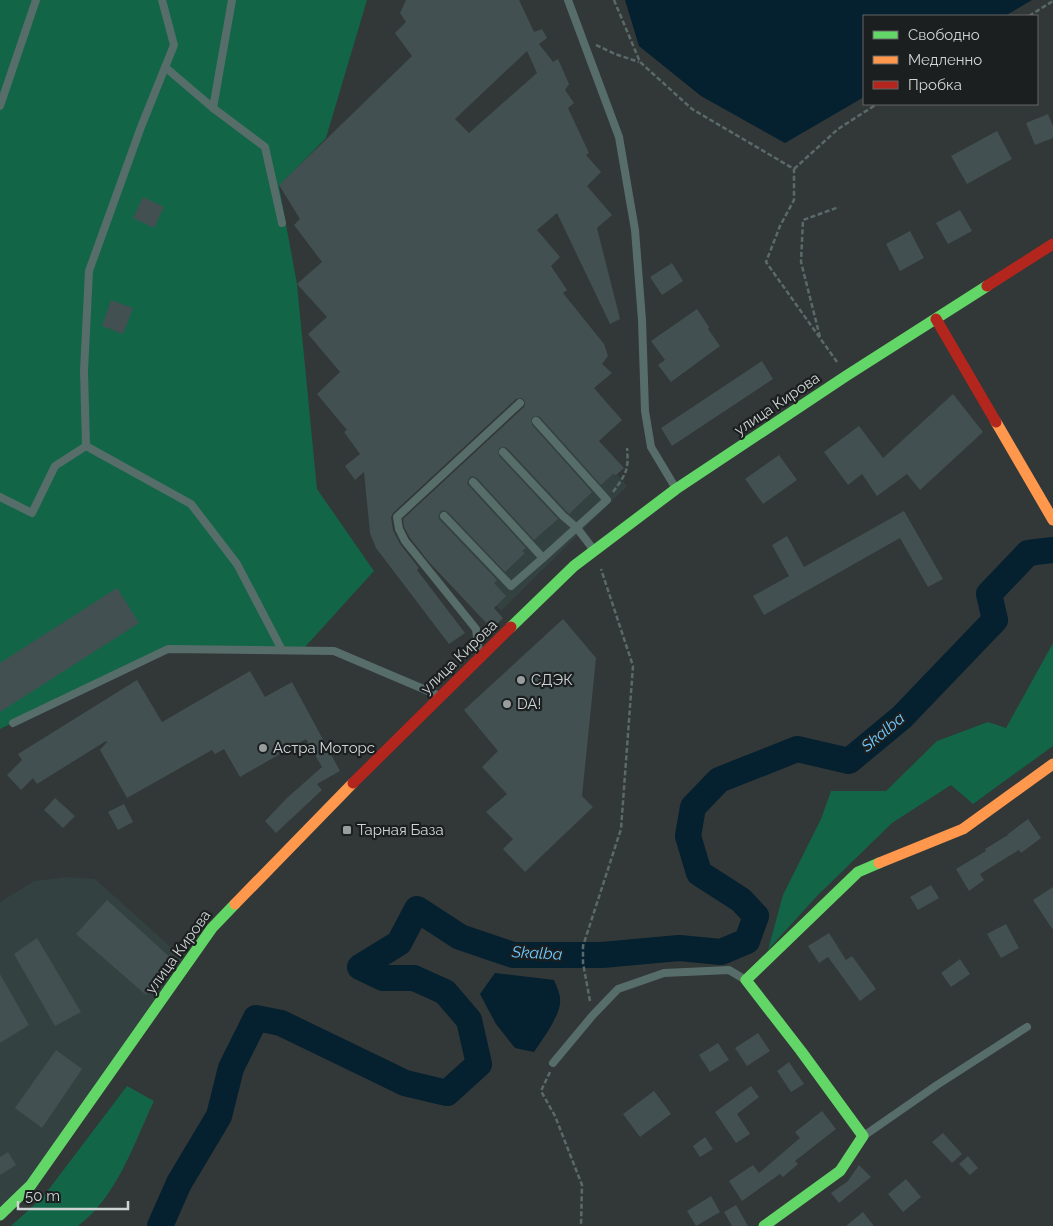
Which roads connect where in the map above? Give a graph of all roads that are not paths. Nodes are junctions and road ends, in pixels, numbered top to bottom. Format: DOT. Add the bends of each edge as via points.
graph roads {
  1 [pos="36,0"];
  2 [pos="162,0"];
  3 [pos="232,0"];
  4 [pos="568,0"];
  5 [pos="165,67"];
  6 [pos="0,106"];
  7 [pos="213,108"];
  8 [pos="282,223"];
  9 [pos="1053,244"];
  10 [pos="936,319"];
  11 [pos="520,403"];
  12 [pos="536,422"];
  13 [pos="86,446"];
  14 [pos="503,452"];
  15 [pos="473,482"];
  16 [pos="676,488"];
  17 [pos="0,497"];
  18 [pos="444,516"];
  19 [pos="1053,520"];
  20 [pos="577,528"];
  21 [pos="594,551"];
  22 [pos="544,558"];
  23 [pos="282,650"];
  24 [pos="480,658"];
  25 [pos="441,696"];
  26 [pos="13,723"];
  27 [pos="1053,764"];
  28 [pos="746,980"];
  29 [pos="1027,1027"];
  30 [pos="553,1063"];
  31 [pos="863,1136"];
  32 [pos="0,1215"];
  33 [pos="764,1226"];
  1 -- 6 [label="lane"];
  2 -- 5 [label="lane" via="174,45"];
  3 -- 7 [label="lane"];
  4 -- 16 [label="lane" via="619,137 635,230 645,411 651,447"];
  5 -- 7 [label="lane"];
  5 -- 13 [label="lane" via="89,271 84,371"];
  7 -- 8 [label="lane" via="265,147"];
  9 -- 10 [label="street, улица Кирова"];
  10 -- 16 [label="street, улица Кирова"];
  10 -- 19 [label="street"];
  11 -- 24 [label="lane" via="397,517 405,541 476,629"];
  12 -- 20 [label="lane" via="607,500"];
  13 -- 17 [label="lane" via="55,466 32,513"];
  13 -- 23 [label="lane" via="191,504 237,564"];
  14 -- 20 [label="lane"];
  15 -- 22 [label="lane"];
  16 -- 21 [label="street, улица Кирова"];
  18 -- 22 [label="lane" via="511,586"];
  20 -- 21 [label="lane"];
  20 -- 22 [label="lane"];
  21 -- 24 [label="street, улица Кирова" via="574,566"];
  23 -- 25 [label="lane" via="334,651"];
  23 -- 26 [label="lane" via="168,649"];
  24 -- 25 [label="street, улица Кирова"];
  25 -- 32 [label="street, улица Кирова" via="212,928 31,1185"];
  27 -- 28 [label="street" via="963,829 858,872"];
  28 -- 30 [label="lane" via="729,970 664,973 618,989"];
  28 -- 31 [label="street"];
  29 -- 31 [label="lane"];
  31 -- 33 [label="street" via="840,1171"];
}
